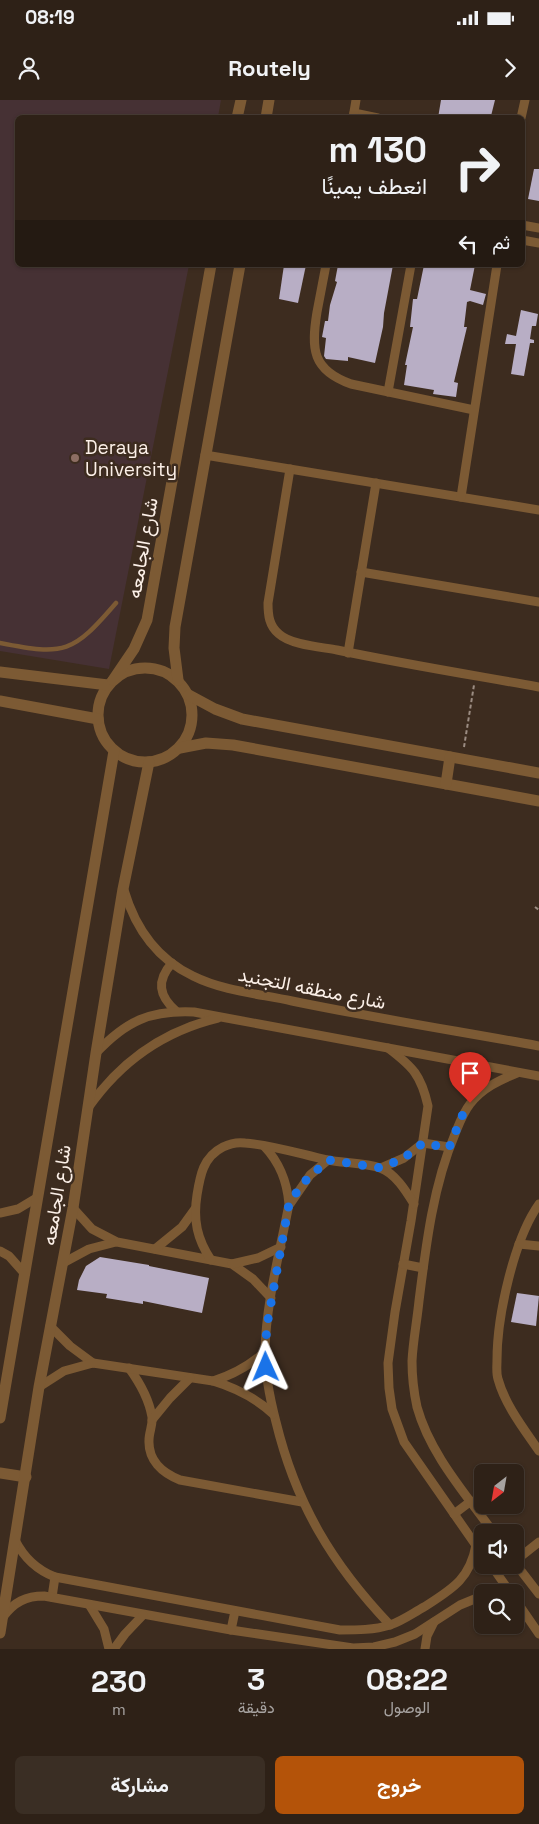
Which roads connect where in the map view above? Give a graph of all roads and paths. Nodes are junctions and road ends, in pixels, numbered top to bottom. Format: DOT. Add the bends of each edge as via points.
graph roads {
  1 [pos="241,100"];
  2 [pos="269,100"];
  3 [pos="356,100"];
  4 [pos="525,100"];
  5 [pos="238,115"];
  6 [pos="266,115"];
  7 [pos="354,115"];
  8 [pos="522,115"];
  9 [pos="525,226"];
  10 [pos="539,228"];
  11 [pos="525,241"];
  12 [pos="539,243"];
  13 [pos="211,267"];
  14 [pos="240,267"];
  15 [pos="326,267"];
  16 [pos="411,267"];
  17 [pos="497,267"];
  18 [pos="388,392"];
  19 [pos="474,410"];
  20 [pos="205,455"];
  21 [pos="290,469"];
  22 [pos="376,483"];
  23 [pos="461,497"];
  24 [pos="539,510"];
  25 [pos="361,572"];
  26 [pos="539,602"];
  27 [pos="116,603"];
  28 [pos="0,643"];
  29 [pos="348,652"];
  30 [pos="0,672"];
  31 [pos="475,676"];
  32 [pos="178,680"];
  33 [pos="110,683"];
  34 [pos="539,687"];
  35 [pos="188,695"];
  36 [pos="0,701"];
  37 [pos="98,719"];
  38 [pos="180,748"];
  39 [pos="114,751"];
  40 [pos="456,758"];
  41 [pos="149,762"];
  42 [pos="539,773"];
  43 [pos="446,784"];
  44 [pos="539,801"];
  45 [pos="123,889"];
  46 [pos="535,907"];
  47 [pos="539,910"];
  48 [pos="172,963"];
  49 [pos="176,1011"];
  50 [pos="221,1017"];
  51 [pos="539,1046"];
  52 [pos="388,1048"];
  53 [pos="96,1053"];
  54 [pos="517,1072"];
  55 [pos="539,1076"];
  56 [pos="87,1110"];
  57 [pos="423,1143"];
  58 [pos="264,1146"];
  59 [pos="449,1148"];
  60 [pos="328,1160"];
  61 [pos="381,1168"];
  62 [pos="38,1197"];
  63 [pos="289,1204"];
  64 [pos="414,1204"];
  65 [pos="539,1204"];
  66 [pos="73,1208"];
  67 [pos="195,1209"];
  68 [pos="0,1213"];
  69 [pos="116,1242"];
  70 [pos="519,1244"];
  71 [pos="539,1246"];
  72 [pos="281,1247"];
  73 [pos="155,1250"];
  74 [pos="0,1251"];
  75 [pos="211,1260"];
  76 [pos="63,1263"];
  77 [pos="232,1264"];
  78 [pos="403,1264"];
  79 [pos="423,1268"];
  80 [pos="25,1274"];
  81 [pos="271,1298"];
  82 [pos="50,1326"];
  83 [pos="265,1352"];
  84 [pos="93,1363"];
  85 [pos="129,1368"];
  86 [pos="190,1378"];
  87 [pos="213,1381"];
  88 [pos="39,1387"];
  89 [pos="274,1414"];
  90 [pos="0,1418"];
  91 [pos="152,1420"];
  92 [pos="539,1451"];
  93 [pos="0,1473"];
  94 [pos="26,1478"];
  95 [pos="471,1501"];
  96 [pos="302,1502"];
  97 [pos="454,1514"];
  98 [pos="487,1524"];
  99 [pos="15,1540"];
  100 [pos="474,1542"];
  101 [pos="539,1542"];
  102 [pos="524,1554"];
  103 [pos="474,1555"];
  104 [pos="524,1574"];
  105 [pos="55,1577"];
  106 [pos="451,1590"];
  107 [pos="539,1594"];
  108 [pos="52,1597"];
  109 [pos="474,1599"];
  110 [pos="460,1605"];
  111 [pos="90,1606"];
  112 [pos="234,1611"];
  113 [pos="524,1612"];
  114 [pos="143,1614"];
  115 [pos="3,1617"];
  116 [pos="434,1622"];
  117 [pos="390,1625"];
  118 [pos="231,1630"];
  119 [pos="0,1633"];
  120 [pos="539,1634"];
  121 [pos="377,1648"];
  122 [pos="110,1649"];
  123 [pos="114,1649"];
  124 [pos="425,1649"];
  1 -- 5 [label="street"];
  2 -- 6 [label="street"];
  3 -- 7 [label="street"];
  4 -- 8 [label="street"];
  9 -- 10 [label="street"];
  11 -- 12 [label="street"];
  13 -- 33 [label="street, شارع الجامعه" via="147,620 134,649"];
  14 -- 20 [label="street"];
  15 -- 18 [label="street" via="313,336 314,350 320,362 338,380"];
  16 -- 18 [label="street"];
  17 -- 19 [label="street"];
  18 -- 19 [label="street"];
  19 -- 23 [label="street"];
  20 -- 21 [label="street"];
  20 -- 32 [label="street" via="174,627"];
  21 -- 22 [label="street"];
  21 -- 29 [label="street" via="268,615 279,635 289,641"];
  22 -- 23 [label="street"];
  22 -- 25 [label="street"];
  23 -- 24 [label="street"];
  25 -- 26 [label="street"];
  25 -- 29 [label="street"];
  27 -- 28 [label="lane" via="86,636 65,648 40,650"];
  29 -- 31 [label="street"];
  30 -- 33 [label="street"];
  31 -- 34 [label="street"];
  31 -- 40 [label="path"];
  32 -- 33 [label="street" via="163,671 145,667 122,673"];
  32 -- 35 [label="street"];
  33 -- 37 [label="street" via="100,701"];
  35 -- 38 [label="street" via="193,717 189,734"];
  35 -- 40 [label="street" via="242,719"];
  36 -- 37 [label="street"];
  37 -- 39 [label="street" via="103,737"];
  38 -- 41 [label="street" via="166,758"];
  38 -- 43 [label="street" via="206,744 233,745"];
  39 -- 41 [label="street" via="131,760"];
  39 -- 62 [label="street, شارع الجامعه"];
  40 -- 42 [label="street"];
  40 -- 43 [label="street"];
  41 -- 45 [label="street, شارع الجامعه"];
  43 -- 44 [label="street"];
  45 -- 48 [label="street, شارع منطقه التجنيد" via="141,930"];
  45 -- 53 [label="street, شارع الجامعه"];
  46 -- 47 [label="path"];
  48 -- 49 [label="street" via="163,976 162,989 166,1001"];
  48 -- 51 [label="street, شارع منطقه التجنيد" via="217,985"];
  49 -- 50 [label="street"];
  49 -- 53 [label="street" via="153,1014 131,1023"];
  50 -- 52 [label="street"];
  50 -- 56 [label="street" via="173,1033 144,1050 118,1071"];
  52 -- 54 [label="street"];
  52 -- 57 [label="street" via="418,1075 424,1090 428,1106"];
  53 -- 56 [label="street, شارع الجامعه"];
  54 -- 55 [label="street"];
  54 -- 59 [label="street" via="497,1081 470,1103"];
  56 -- 66 [label="street, شارع الجامعه"];
  57 -- 59 [label="street"];
  57 -- 61 [label="street" via="404,1158"];
  57 -- 64 [label="street"];
  58 -- 60 [label="street"];
  58 -- 63 [label="street" via="280,1166"];
  58 -- 67 [label="street" via="233,1143 216,1152 204,1167"];
  59 -- 79 [label="street"];
  60 -- 61 [label="street"];
  60 -- 63 [label="street" via="302,1184"];
  61 -- 64 [label="street" via="400,1184"];
  62 -- 68 [label="street" via="18,1209"];
  62 -- 80 [label="street, شارع الجامعه"];
  63 -- 72 [label="street"];
  64 -- 78 [label="street"];
  65 -- 70 [label="street"];
  66 -- 69 [label="street" via="92,1229"];
  66 -- 76 [label="street, شارع الجامعه"];
  67 -- 73 [label="street" via="182,1227"];
  67 -- 75 [label="street" via="198,1236"];
  69 -- 73 [label="street"];
  69 -- 76 [label="street" via="89,1249"];
  70 -- 71 [label="street"];
  70 -- 92 [label="street" via="502,1308 497,1377 504,1396"];
  72 -- 77 [label="street" via="258,1258"];
  72 -- 81 [label="street"];
  73 -- 75 [label="street"];
  74 -- 80 [label="street"];
  75 -- 77 [label="street"];
  76 -- 82 [label="street, شارع الجامعه"];
  77 -- 81 [label="street"];
  78 -- 79 [label="street"];
  78 -- 97 [label="street" via="388,1363 392,1409 404,1442"];
  79 -- 95 [label="street" via="412,1363 416,1404 424,1430 436,1452"];
  80 -- 90 [label="street, شارع الجامعه"];
  81 -- 83 [label="street"];
  82 -- 84 [label="street"];
  82 -- 88 [label="street, شارع الجامعه"];
  83 -- 87 [label="street" via="241,1370"];
  83 -- 89 [label="street"];
  84 -- 85 [label="street"];
  84 -- 88 [label="street" via="64,1371"];
  85 -- 86 [label="street"];
  85 -- 91 [label="street" via="144,1392"];
  86 -- 87 [label="street"];
  86 -- 91 [label="street"];
  87 -- 89 [label="street" via="240,1390"];
  88 -- 94 [label="street, شارع الجامعه"];
  89 -- 96 [label="street"];
  91 -- 96 [label="street" via="150,1451 161,1470 170,1476"];
  93 -- 94 [label="street"];
  94 -- 99 [label="street, شارع الجامعه"];
  95 -- 97 [label="street"];
  95 -- 98 [label="street"];
  96 -- 117 [label="street" via="340,1567"];
  97 -- 100 [label="street"];
  99 -- 105 [label="street" via="31,1563"];
  99 -- 115 [label="street, شارع الجامعه"];
  101 -- 102 [label="street"];
  103 -- 106 [label="street" via="468,1570"];
  104 -- 107 [label="street"];
  105 -- 108 [label="street"];
  105 -- 112 [label="street"];
  106 -- 110 [label="street"];
  106 -- 117 [label="street"];
  108 -- 111 [label="street"];
  108 -- 115 [label="street" via="20,1600"];
  109 -- 110 [label="street"];
  110 -- 116 [label="street"];
  111 -- 114 [label="street"];
  111 -- 122 [label="street" via="104,1629"];
  112 -- 117 [label="street" via="340,1630"];
  112 -- 118 [label="street"];
  113 -- 120 [label="street"];
  114 -- 118 [label="street"];
  114 -- 123 [label="street"];
  115 -- 119 [label="street, شارع الجامعه"];
  116 -- 121 [label="street"];
  116 -- 124 [label="street"];
  118 -- 121 [label="street" via="332,1646"];
}
